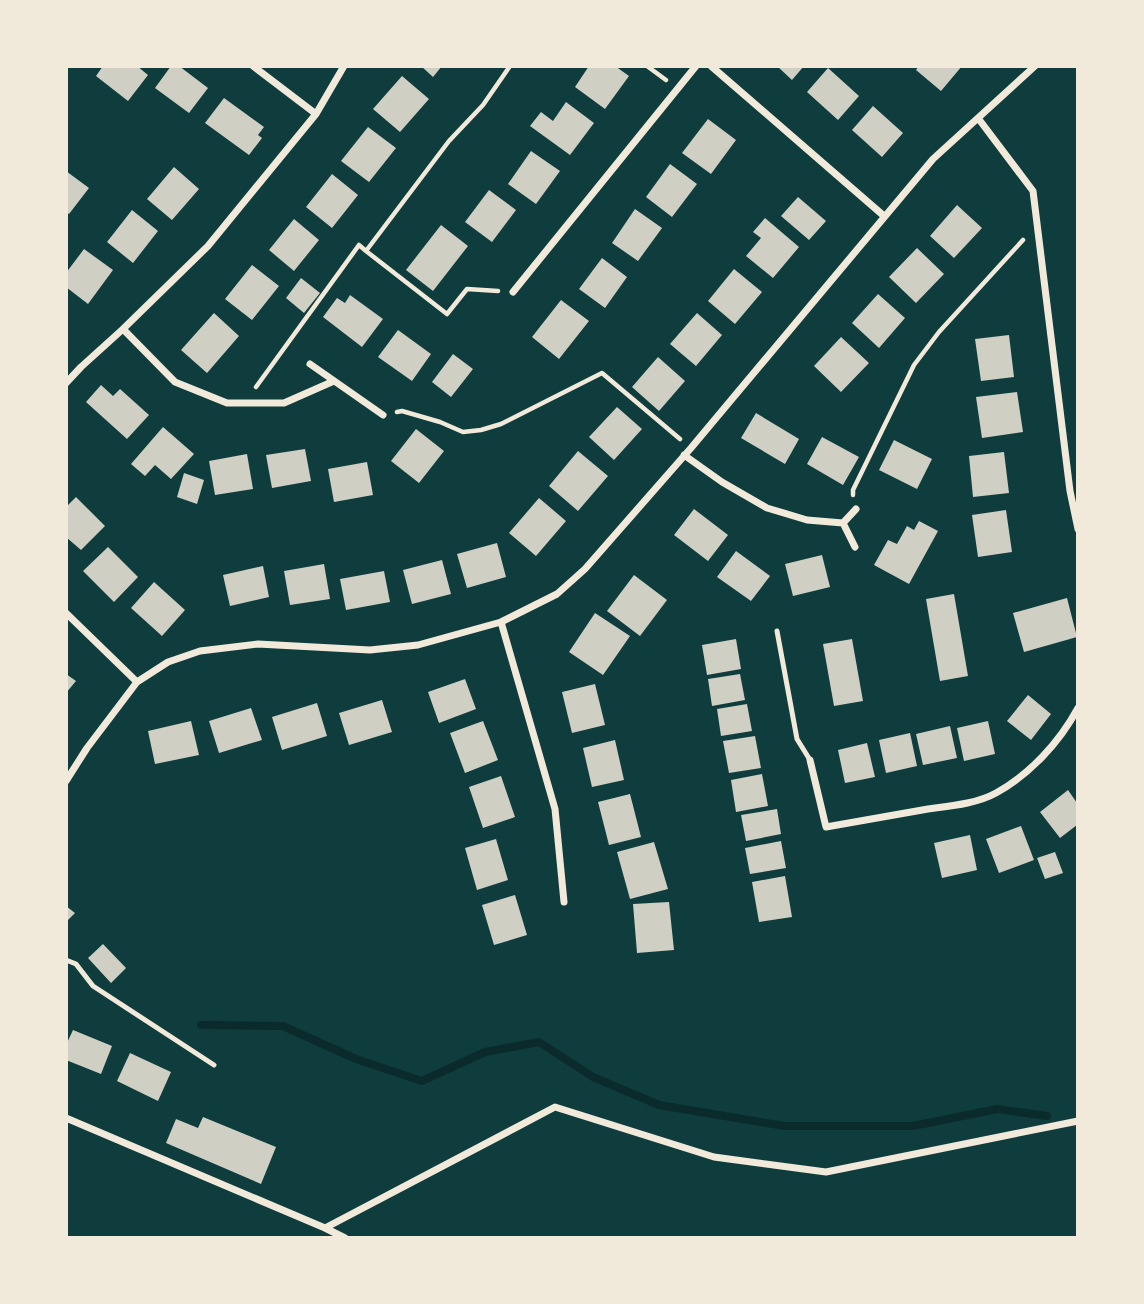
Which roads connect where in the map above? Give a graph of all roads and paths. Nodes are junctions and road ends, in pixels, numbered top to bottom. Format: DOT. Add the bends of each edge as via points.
graph roads {
  1 [pos="253,66"];
  2 [pos="344,66"];
  3 [pos="510,66"];
  4 [pos="696,66"];
  5 [pos="711,66"];
  6 [pos="1035,66"];
  7 [pos="316,114"];
  8 [pos="978,118"];
  9 [pos="884,216"];
  10 [pos="1037,224"];
  11 [pos="366,251"];
  12 [pos="513,292"];
  13 [pos="123,329"];
  14 [pos="310,364"];
  15 [pos="334,381"];
  16 [pos="66,383"];
  17 [pos="245,403"];
  18 [pos="383,415"];
  19 [pos="691,448"];
  20 [pos="684,455"];
  21 [pos="856,509"];
  22 [pos="843,523"];
  23 [pos="1077,529"];
  24 [pos="855,547"];
  25 [pos="66,613"];
  26 [pos="501,622"];
  27 [pos="777,631"];
  28 [pos="137,682"];
  29 [pos="1077,708"];
  30 [pos="810,760"];
  31 [pos="66,781"];
  32 [pos="564,902"];
  33 [pos="66,960"];
  34 [pos="214,1065"];
  35 [pos="66,1118"];
  36 [pos="1077,1122"];
  37 [pos="325,1228"];
  38 [pos="345,1237"];
  1 -- 7 [label="street"];
  2 -- 7 [label="street"];
  3 -- 11 [label="path"];
  4 -- 12 [label="street"];
  5 -- 9 [label="street"];
  6 -- 8 [label="street"];
  7 -- 13 [label="street" via="208,246"];
  8 -- 9 [label="street" via="933,159"];
  8 -- 10 [label="street" via="1033,191"];
  9 -- 19 [label="street"];
  10 -- 21 [label="path" via="914,366 853,490"];
  10 -- 23 [label="street"];
  11 -- 12 [label="path" via="447,314 467,289"];
  11 -- 17 [label="path" via="359,245"];
  13 -- 16 [label="street"];
  13 -- 17 [label="street" via="175,383 227,403"];
  14 -- 15 [label="street"];
  15 -- 17 [label="street" via="284,403"];
  15 -- 18 [label="street"];
  18 -- 19 [label="path" via="402,411 463,432 481,430 602,373"];
  19 -- 20 [label="street"];
  20 -- 22 [label="street" via="768,508 807,520"];
  20 -- 26 [label="street" via="585,569 557,594"];
  21 -- 22 [label="street"];
  22 -- 24 [label="street"];
  25 -- 28 [label="street"];
  26 -- 28 [label="street" via="418,645 370,650 258,644 200,651 168,662"];
  26 -- 32 [label="street" via="555,809"];
  27 -- 30 [label="lane" via="797,739"];
  28 -- 31 [label="street"];
  29 -- 30 [label="street" via="1036,763 994,794 967,803 826,827"];
  33 -- 34 [label="lane" via="76,964 93,986"];
  35 -- 37 [label="street"];
  36 -- 37 [label="street" via="827,1172 714,1157 555,1107"];
  37 -- 38 [label="street"];
}
